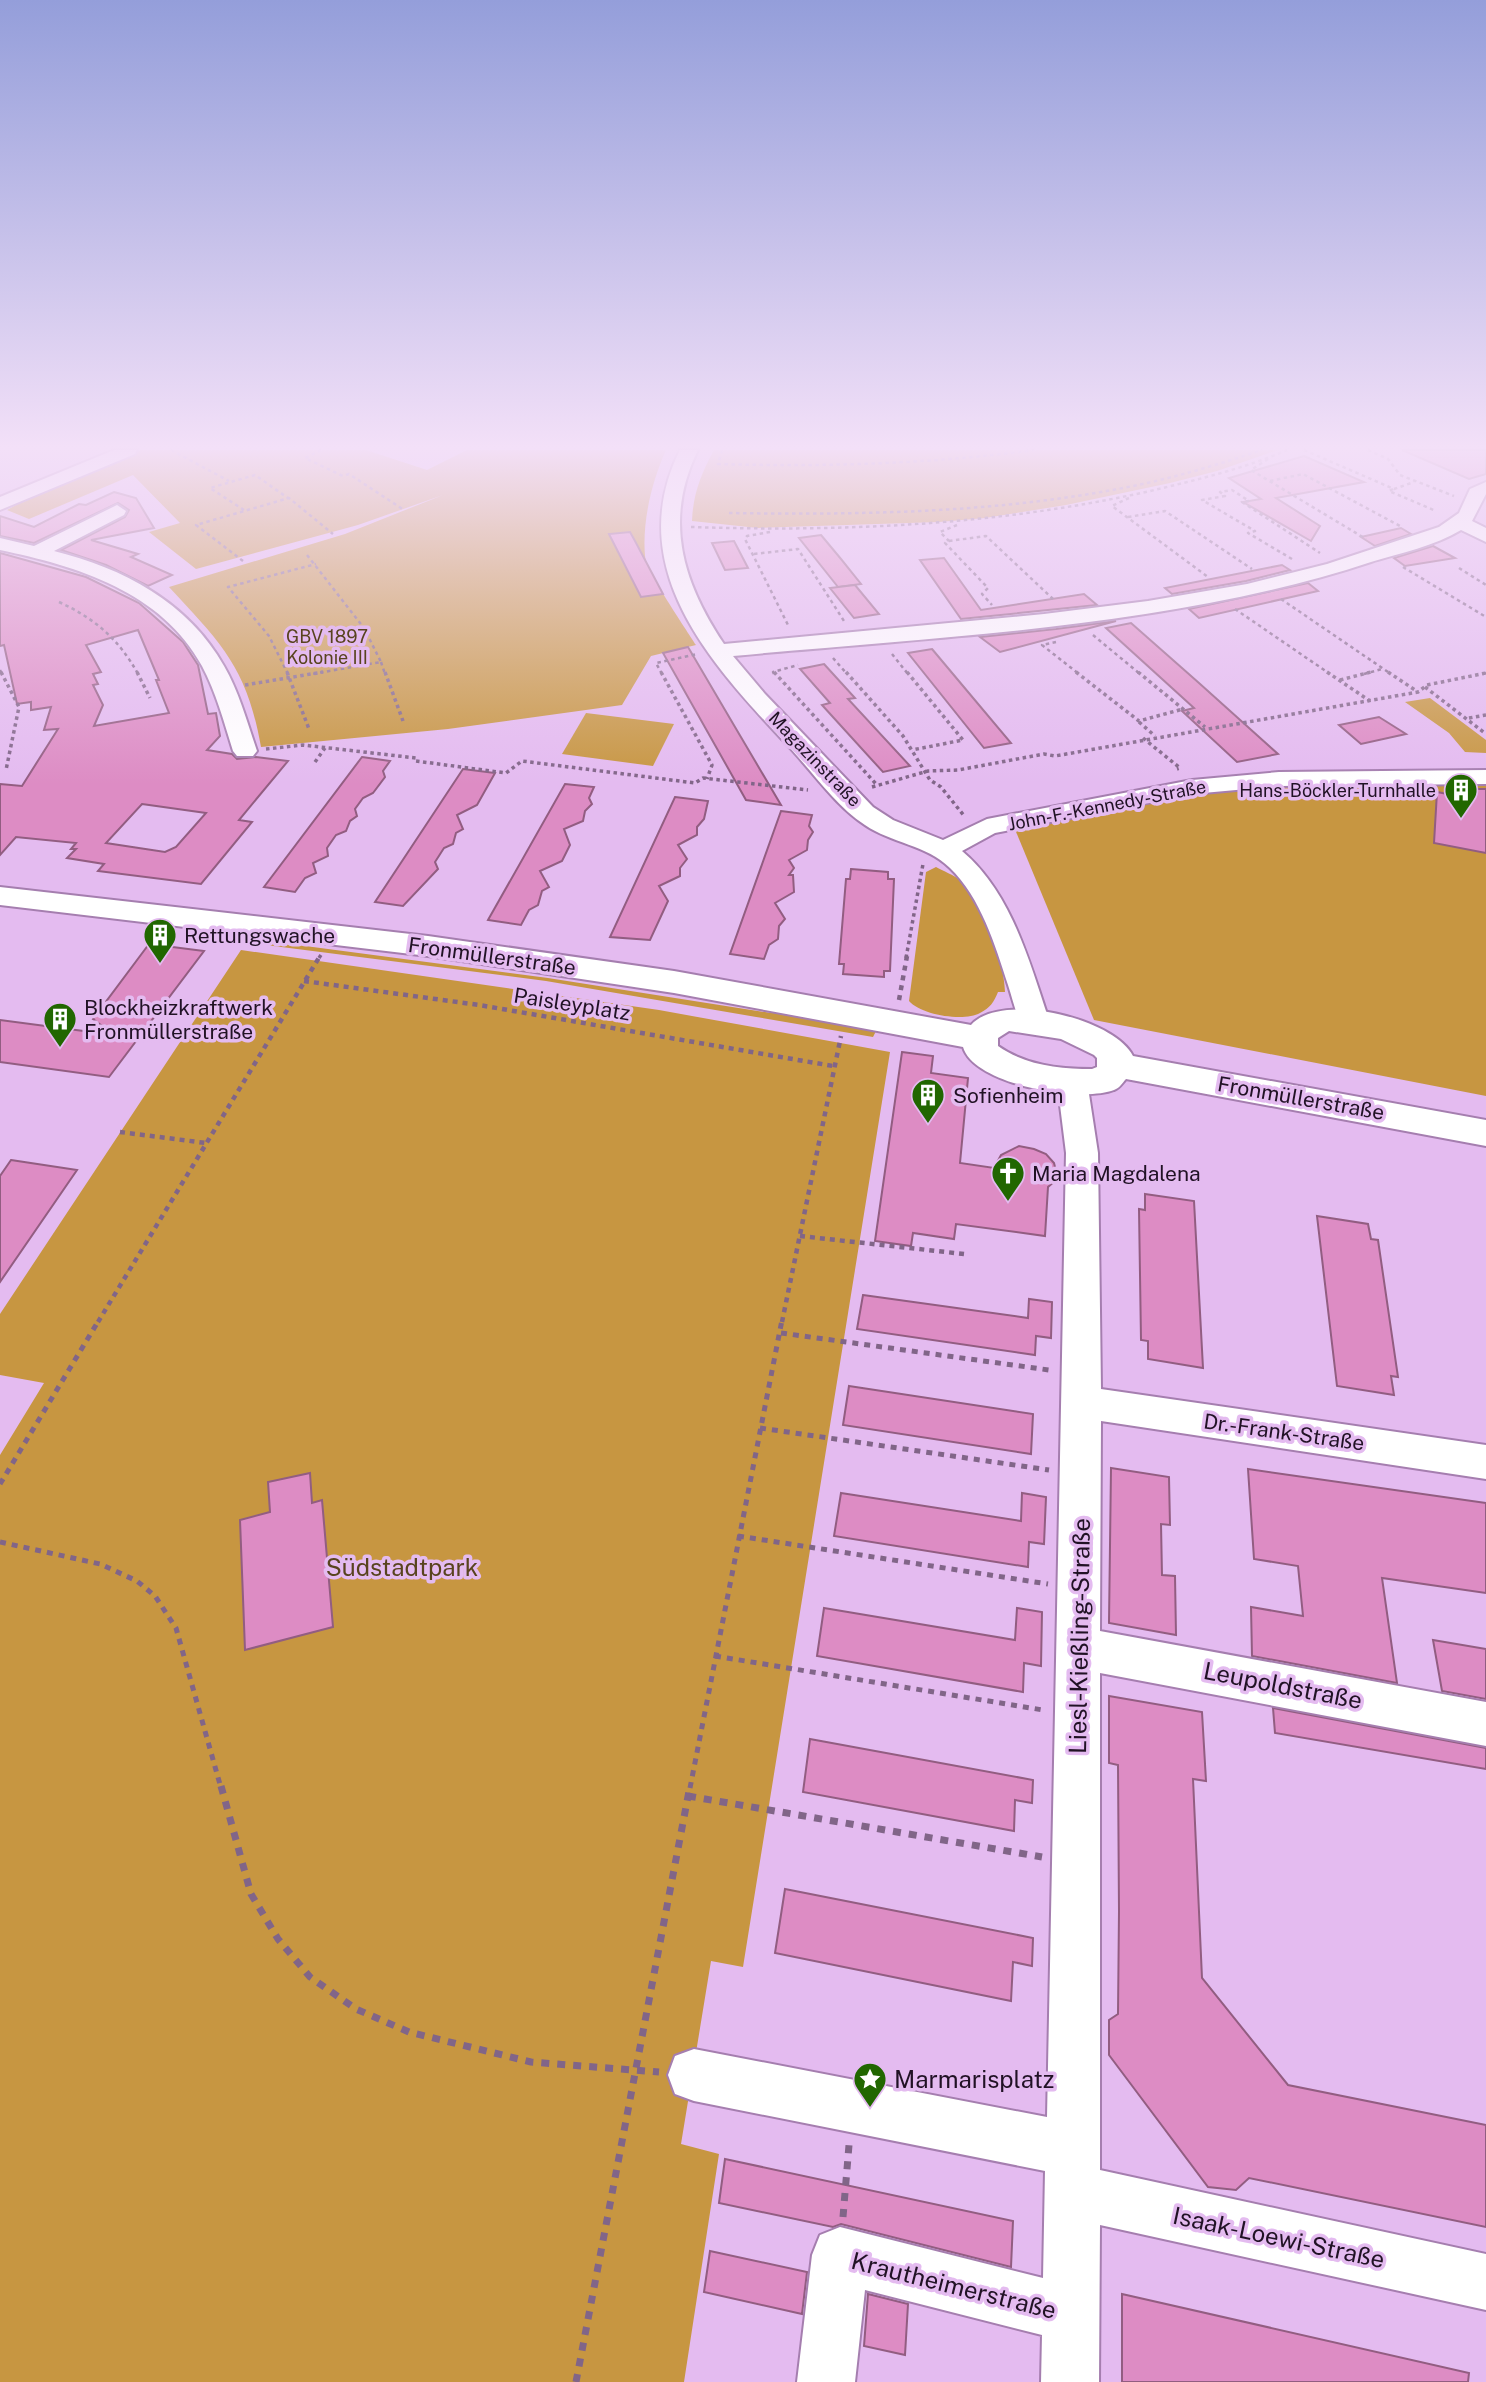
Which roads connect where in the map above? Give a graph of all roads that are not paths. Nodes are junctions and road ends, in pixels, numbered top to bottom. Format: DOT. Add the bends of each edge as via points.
graph roads {
  1 [pos="70,561"];
  2 [pos="675,561"];
  3 [pos="1336,561"];
  4 [pos="717,650"];
  5 [pos="245,751"];
  6 [pos="1486,777"];
  7 [pos="938,848"];
  8 [pos="0,896"];
  9 [pos="1035,1023"];
  10 [pos="980,1038"];
  11 [pos="1116,1065"];
  12 [pos="1072,1081"];
  13 [pos="1486,1133"];
  14 [pos="1081,1388"];
  15 [pos="1486,1462"];
  16 [pos="1079,1648"];
  17 [pos="1486,1724"];
  18 [pos="694,2074"];
  19 [pos="1073,2171"];
  20 [pos="1486,2282"];
  21 [pos="1070,2314"];
  22 [pos="826,2382"];
  23 [pos="1070,2382"];
  1 -- 5 [label="street" via="144,592 180,623 224,689"];
  2 -- 4 [label="street, Magazinstraße" via="687,597"];
  3 -- 4 [label="street" via="1267,584 1149,607 856,639 813,649"];
  4 -- 7 [label="street, Magazinstraße" via="785,729 875,820"];
  6 -- 7 [label="street, John-F.-Kennedy-Straße" via="1279,779 1192,787 978,831"];
  7 -- 9 [label="street, Magazinstraße" via="958,860 982,889"];
  8 -- 10 [label="main road, Fronmüllerstraße" via="441,948 687,984"];
  9 -- 10 [label="main road" via="998,1021"];
  9 -- 11 [label="main road" via="1101,1041 1115,1055"];
  10 -- 12 [label="main road" via="982,1052 998,1064"];
  11 -- 12 [label="main road" via="1105,1080"];
  11 -- 13 [label="main road, Fronmüllerstraße"];
  12 -- 14 [label="street, Liesl-Kießling-Straße" via="1082,1153"];
  14 -- 15 [label="street, Dr.-Frank-Straße"];
  14 -- 16 [label="street, Liesl-Kießling-Straße"];
  16 -- 17 [label="street, Leupoldstraße"];
  16 -- 19 [label="street, Liesl-Kießling-Straße"];
  18 -- 19 [label="street" via="853,2106"];
  19 -- 20 [label="street, Isaak-Loewi-Straße"];
  19 -- 21 [label="street"];
  21 -- 22 [label="street, Krautheimerstraße" via="840,2256"];
  21 -- 23 [label="street"];
}
